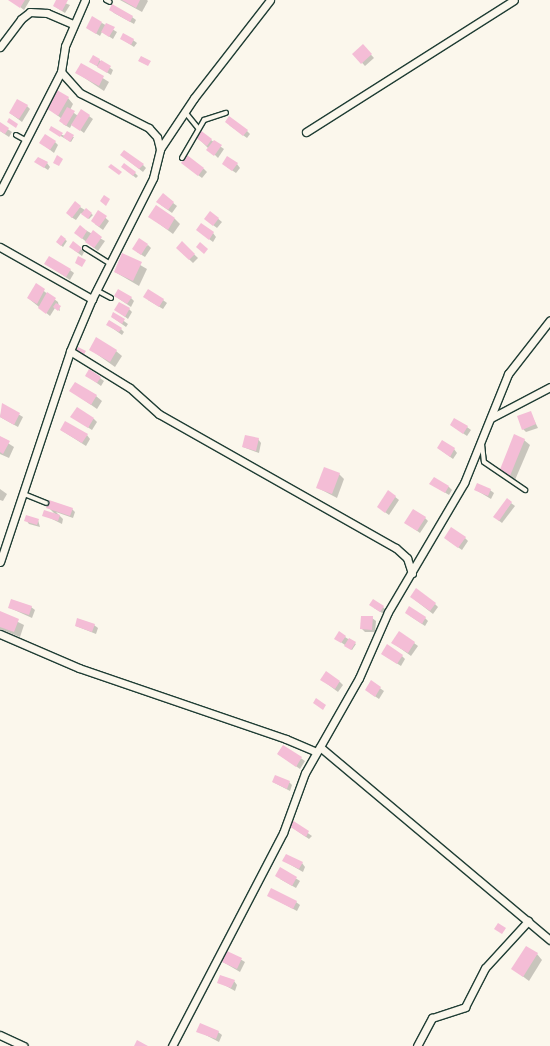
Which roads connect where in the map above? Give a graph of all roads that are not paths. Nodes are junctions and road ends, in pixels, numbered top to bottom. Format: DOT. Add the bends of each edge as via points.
graph roads {
  1 [pos="85,0"];
  2 [pos="270,0"];
  3 [pos="514,0"];
  4 [pos="73,24"];
  5 [pos="0,48"];
  6 [pos="62,72"];
  7 [pos="184,112"];
  8 [pos="226,113"];
  9 [pos="198,128"];
  10 [pos="306,132"];
  11 [pos="16,134"];
  12 [pos="28,141"];
  13 [pos="160,149"];
  14 [pos="182,158"];
  15 [pos="0,191"];
  16 [pos="0,247"];
  17 [pos="85,248"];
  18 [pos="109,263"];
  19 [pos="96,290"];
  20 [pos="111,298"];
  21 [pos="92,299"];
  22 [pos="550,320"];
  23 [pos="70,351"];
  24 [pos="550,387"];
  25 [pos="491,418"];
  26 [pos="482,444"];
  27 [pos="525,490"];
  28 [pos="24,494"];
  29 [pos="46,503"];
  30 [pos="0,562"];
  31 [pos="412,573"];
  32 [pos="0,634"];
  33 [pos="318,750"];
  34 [pos="528,921"];
  35 [pos="550,940"];
  36 [pos="0,1035"];
  37 [pos="24,1046"];
  38 [pos="172,1046"];
  39 [pos="417,1046"];
  1 -- 4 [label="street"];
  2 -- 7 [label="street"];
  3 -- 10 [label="street"];
  4 -- 5 [label="street" via="47,13 30,12"];
  4 -- 6 [label="street" via="61,58"];
  6 -- 12 [label="street"];
  6 -- 13 [label="street" via="80,93 149,128 157,137"];
  7 -- 9 [label="lane"];
  7 -- 13 [label="street"];
  8 -- 9 [label="lane" via="209,117"];
  9 -- 14 [label="lane"];
  11 -- 12 [label="lane"];
  12 -- 15 [label="street"];
  13 -- 18 [label="street" via="153,178"];
  16 -- 21 [label="street"];
  17 -- 18 [label="lane"];
  18 -- 19 [label="street"];
  19 -- 20 [label="lane"];
  19 -- 21 [label="street"];
  21 -- 23 [label="street"];
  22 -- 25 [label="street" via="508,374"];
  23 -- 28 [label="street"];
  23 -- 31 [label="street" via="130,388 159,414 396,548 407,558"];
  24 -- 25 [label="street"];
  25 -- 26 [label="street"];
  26 -- 27 [label="lane" via="484,462"];
  26 -- 31 [label="street" via="444,520"];
  28 -- 29 [label="lane"];
  28 -- 30 [label="street"];
  31 -- 33 [label="street" via="388,612 359,678"];
  32 -- 33 [label="street" via="79,668"];
  33 -- 34 [label="street"];
  33 -- 38 [label="street" via="283,833"];
  34 -- 35 [label="street"];
  34 -- 39 [label="street" via="485,968 465,1007 432,1018"];
  36 -- 37 [label="street"];
}
